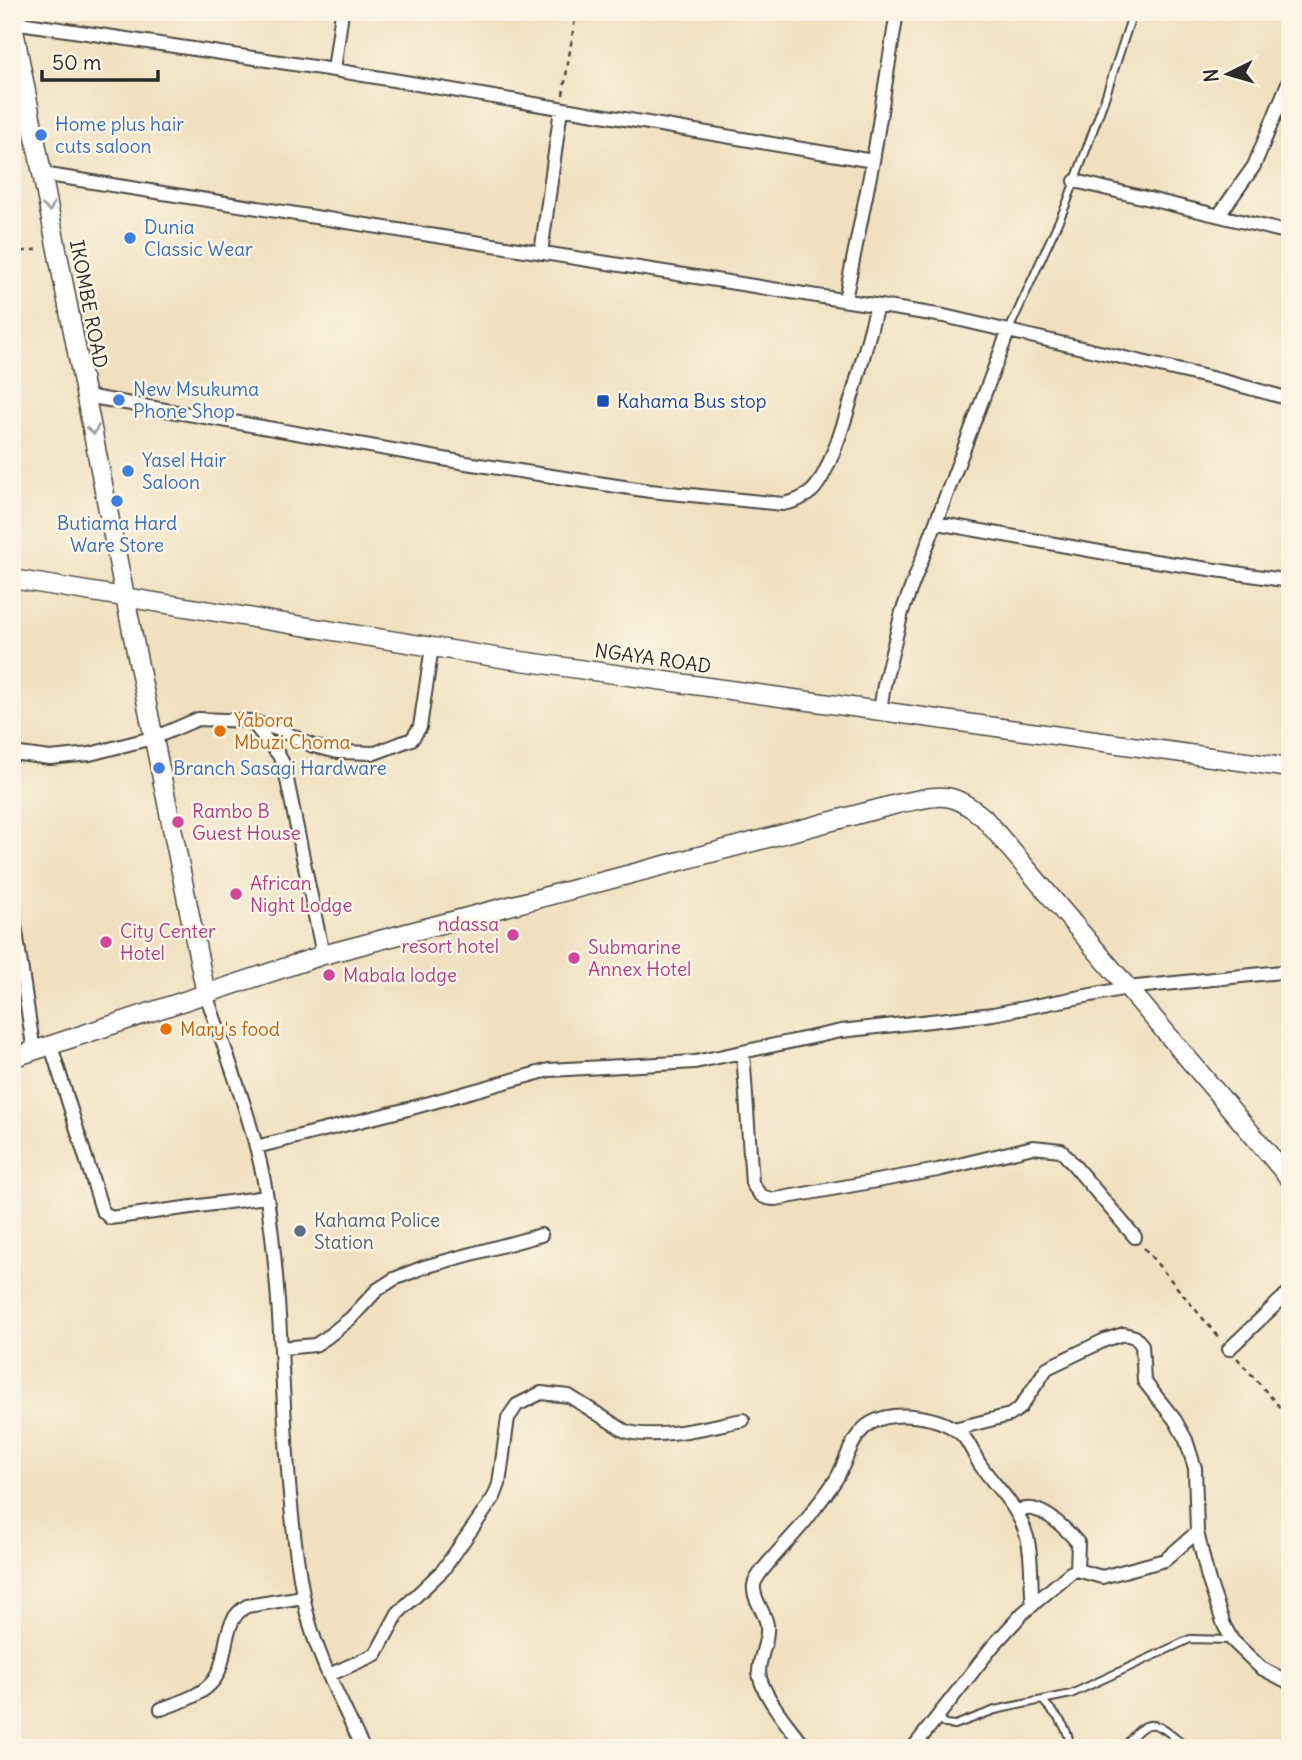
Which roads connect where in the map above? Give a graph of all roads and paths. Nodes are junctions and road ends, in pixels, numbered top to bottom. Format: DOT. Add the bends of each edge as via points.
graph roads {
  1 [pos="342,12"];
  2 [pos="576,12"];
  3 [pos="897,12"];
  4 [pos="1133,12"];
  5 [pos="12,21"];
  6 [pos="334,71"];
  7 [pos="1290,78"];
  8 [pos="561,109"];
  9 [pos="873,161"];
  10 [pos="42,174"];
  11 [pos="1075,181"];
  12 [pos="1219,215"];
  13 [pos="1290,233"];
  14 [pos="57,246"];
  15 [pos="12,253"];
  16 [pos="541,253"];
  17 [pos="845,300"];
  18 [pos="877,306"];
  19 [pos="1008,332"];
  20 [pos="86,396"];
  21 [pos="1290,398"];
  22 [pos="937,523"];
  23 [pos="12,579"];
  24 [pos="1290,581"];
  25 [pos="125,597"];
  26 [pos="432,647"];
  27 [pos="880,710"];
  28 [pos="251,721"];
  29 [pos="156,737"];
  30 [pos="12,753"];
  31 [pos="1290,768"];
  32 [pos="12,905"];
  33 [pos="323,955"];
  34 [pos="1290,971"];
  35 [pos="18,987"];
  36 [pos="1127,988"];
  37 [pos="206,994"];
  38 [pos="51,1046"];
  39 [pos="34,1052"];
  40 [pos="743,1052"];
  41 [pos="12,1058"];
  42 [pos="256,1147"];
  43 [pos="1290,1179"];
  44 [pos="267,1197"];
  45 [pos="541,1236"];
  46 [pos="1135,1237"];
  47 [pos="1290,1291"];
  48 [pos="282,1348"];
  49 [pos="1229,1349"];
  50 [pos="1290,1419"];
  51 [pos="743,1420"];
  52 [pos="954,1429"];
  53 [pos="1016,1510"];
  54 [pos="1197,1532"];
  55 [pos="1077,1570"];
  56 [pos="303,1597"];
  57 [pos="1033,1605"];
  58 [pos="1232,1640"];
  59 [pos="329,1675"];
  60 [pos="1290,1683"];
  61 [pos="1043,1701"];
  62 [pos="161,1709"];
  63 [pos="936,1717"];
  64 [pos="363,1748"];
  65 [pos="806,1748"];
  66 [pos="913,1748"];
  67 [pos="1071,1748"];
  68 [pos="1124,1748"];
  69 [pos="1188,1748"];
  1 -- 6 [label="street"];
  2 -- 8 [label="path"];
  3 -- 9 [label="street"];
  4 -- 11 [label="lane"];
  5 -- 6 [label="street"];
  5 -- 10 [label="street, IKOMBE ROAD"];
  6 -- 8 [label="street"];
  7 -- 12 [label="street" via="1254,166"];
  8 -- 9 [label="street"];
  8 -- 16 [label="street"];
  9 -- 17 [label="street"];
  10 -- 14 [label="street, IKOMBE ROAD, one-way"];
  10 -- 16 [label="street"];
  11 -- 12 [label="street"];
  11 -- 19 [label="lane"];
  12 -- 13 [label="street"];
  14 -- 15 [label="path"];
  14 -- 20 [label="street, IKOMBE ROAD"];
  16 -- 17 [label="street"];
  17 -- 18 [label="street"];
  18 -- 19 [label="street"];
  18 -- 20 [label="street" via="834,452 814,490 799,501 783,504 650,491 479,465"];
  19 -- 21 [label="street"];
  19 -- 22 [label="street"];
  20 -- 25 [label="street, IKOMBE ROAD, one-way"];
  22 -- 24 [label="street"];
  22 -- 27 [label="street" via="902,612"];
  23 -- 25 [label="street, NGAYA ROAD"];
  25 -- 26 [label="street, NGAYA ROAD"];
  25 -- 29 [label="street, IKOMBE ROAD"];
  26 -- 27 [label="street, NGAYA ROAD"];
  26 -- 28 [label="street" via="419,727 412,739 375,753 338,752"];
  27 -- 31 [label="street, NGAYA ROAD"];
  28 -- 29 [label="street" via="198,719"];
  28 -- 33 [label="street" via="284,765"];
  29 -- 30 [label="street" via="90,754 50,758"];
  29 -- 37 [label="street, IKOMBE ROAD"];
  32 -- 35 [label="street"];
  33 -- 36 [label="street" via="935,796 964,801 984,818"];
  33 -- 37 [label="street"];
  34 -- 36 [label="street"];
  35 -- 39 [label="street"];
  36 -- 40 [label="street" via="993,1014 841,1031"];
  36 -- 43 [label="street"];
  37 -- 38 [label="street"];
  37 -- 42 [label="street"];
  38 -- 39 [label="street"];
  38 -- 44 [label="street" via="103,1210 110,1218"];
  39 -- 41 [label="street"];
  40 -- 42 [label="street" via="695,1062 549,1070"];
  40 -- 46 [label="street" via="751,1175 758,1194 765,1199 1047,1147 1061,1150"];
  42 -- 44 [label="street"];
  44 -- 48 [label="street"];
  45 -- 48 [label="street" via="394,1279 315,1345"];
  46 -- 49 [label="path"];
  47 -- 49 [label="street"];
  48 -- 56 [label="street" via="287,1478"];
  49 -- 50 [label="path"];
  51 -- 59 [label="street" via="635,1434 569,1395 541,1393 517,1405 508,1419 499,1484 481,1516 443,1570 398,1613 376,1654"];
  52 -- 53 [label="street"];
  52 -- 54 [label="street" via="1010,1415 1020,1408 1047,1368 1105,1340 1135,1336 1142,1345 1144,1381 1175,1420 1195,1468"];
  52 -- 65 [label="street" via="907,1414 871,1423 859,1434 837,1478 803,1527 758,1574 756,1599 767,1628 759,1674"];
  53 -- 55 [label="street" via="1034,1509 1071,1534 1078,1543"];
  53 -- 57 [label="street" via="1031,1553"];
  54 -- 55 [label="street" via="1165,1560 1102,1577"];
  54 -- 58 [label="street" via="1208,1578"];
  55 -- 57 [label="street"];
  56 -- 59 [label="street"];
  56 -- 62 [label="street" via="240,1609 231,1622 214,1680 198,1694"];
  57 -- 63 [label="street"];
  58 -- 60 [label="street" via="1261,1668"];
  58 -- 61 [label="lane" via="1190,1639 1070,1694"];
  59 -- 64 [label="street"];
  61 -- 63 [label="lane" via="995,1710 954,1726"];
  61 -- 67 [label="lane" via="1064,1723"];
  63 -- 66 [label="street"];
  68 -- 69 [label="lane" via="1140,1727 1149,1724"];
}
